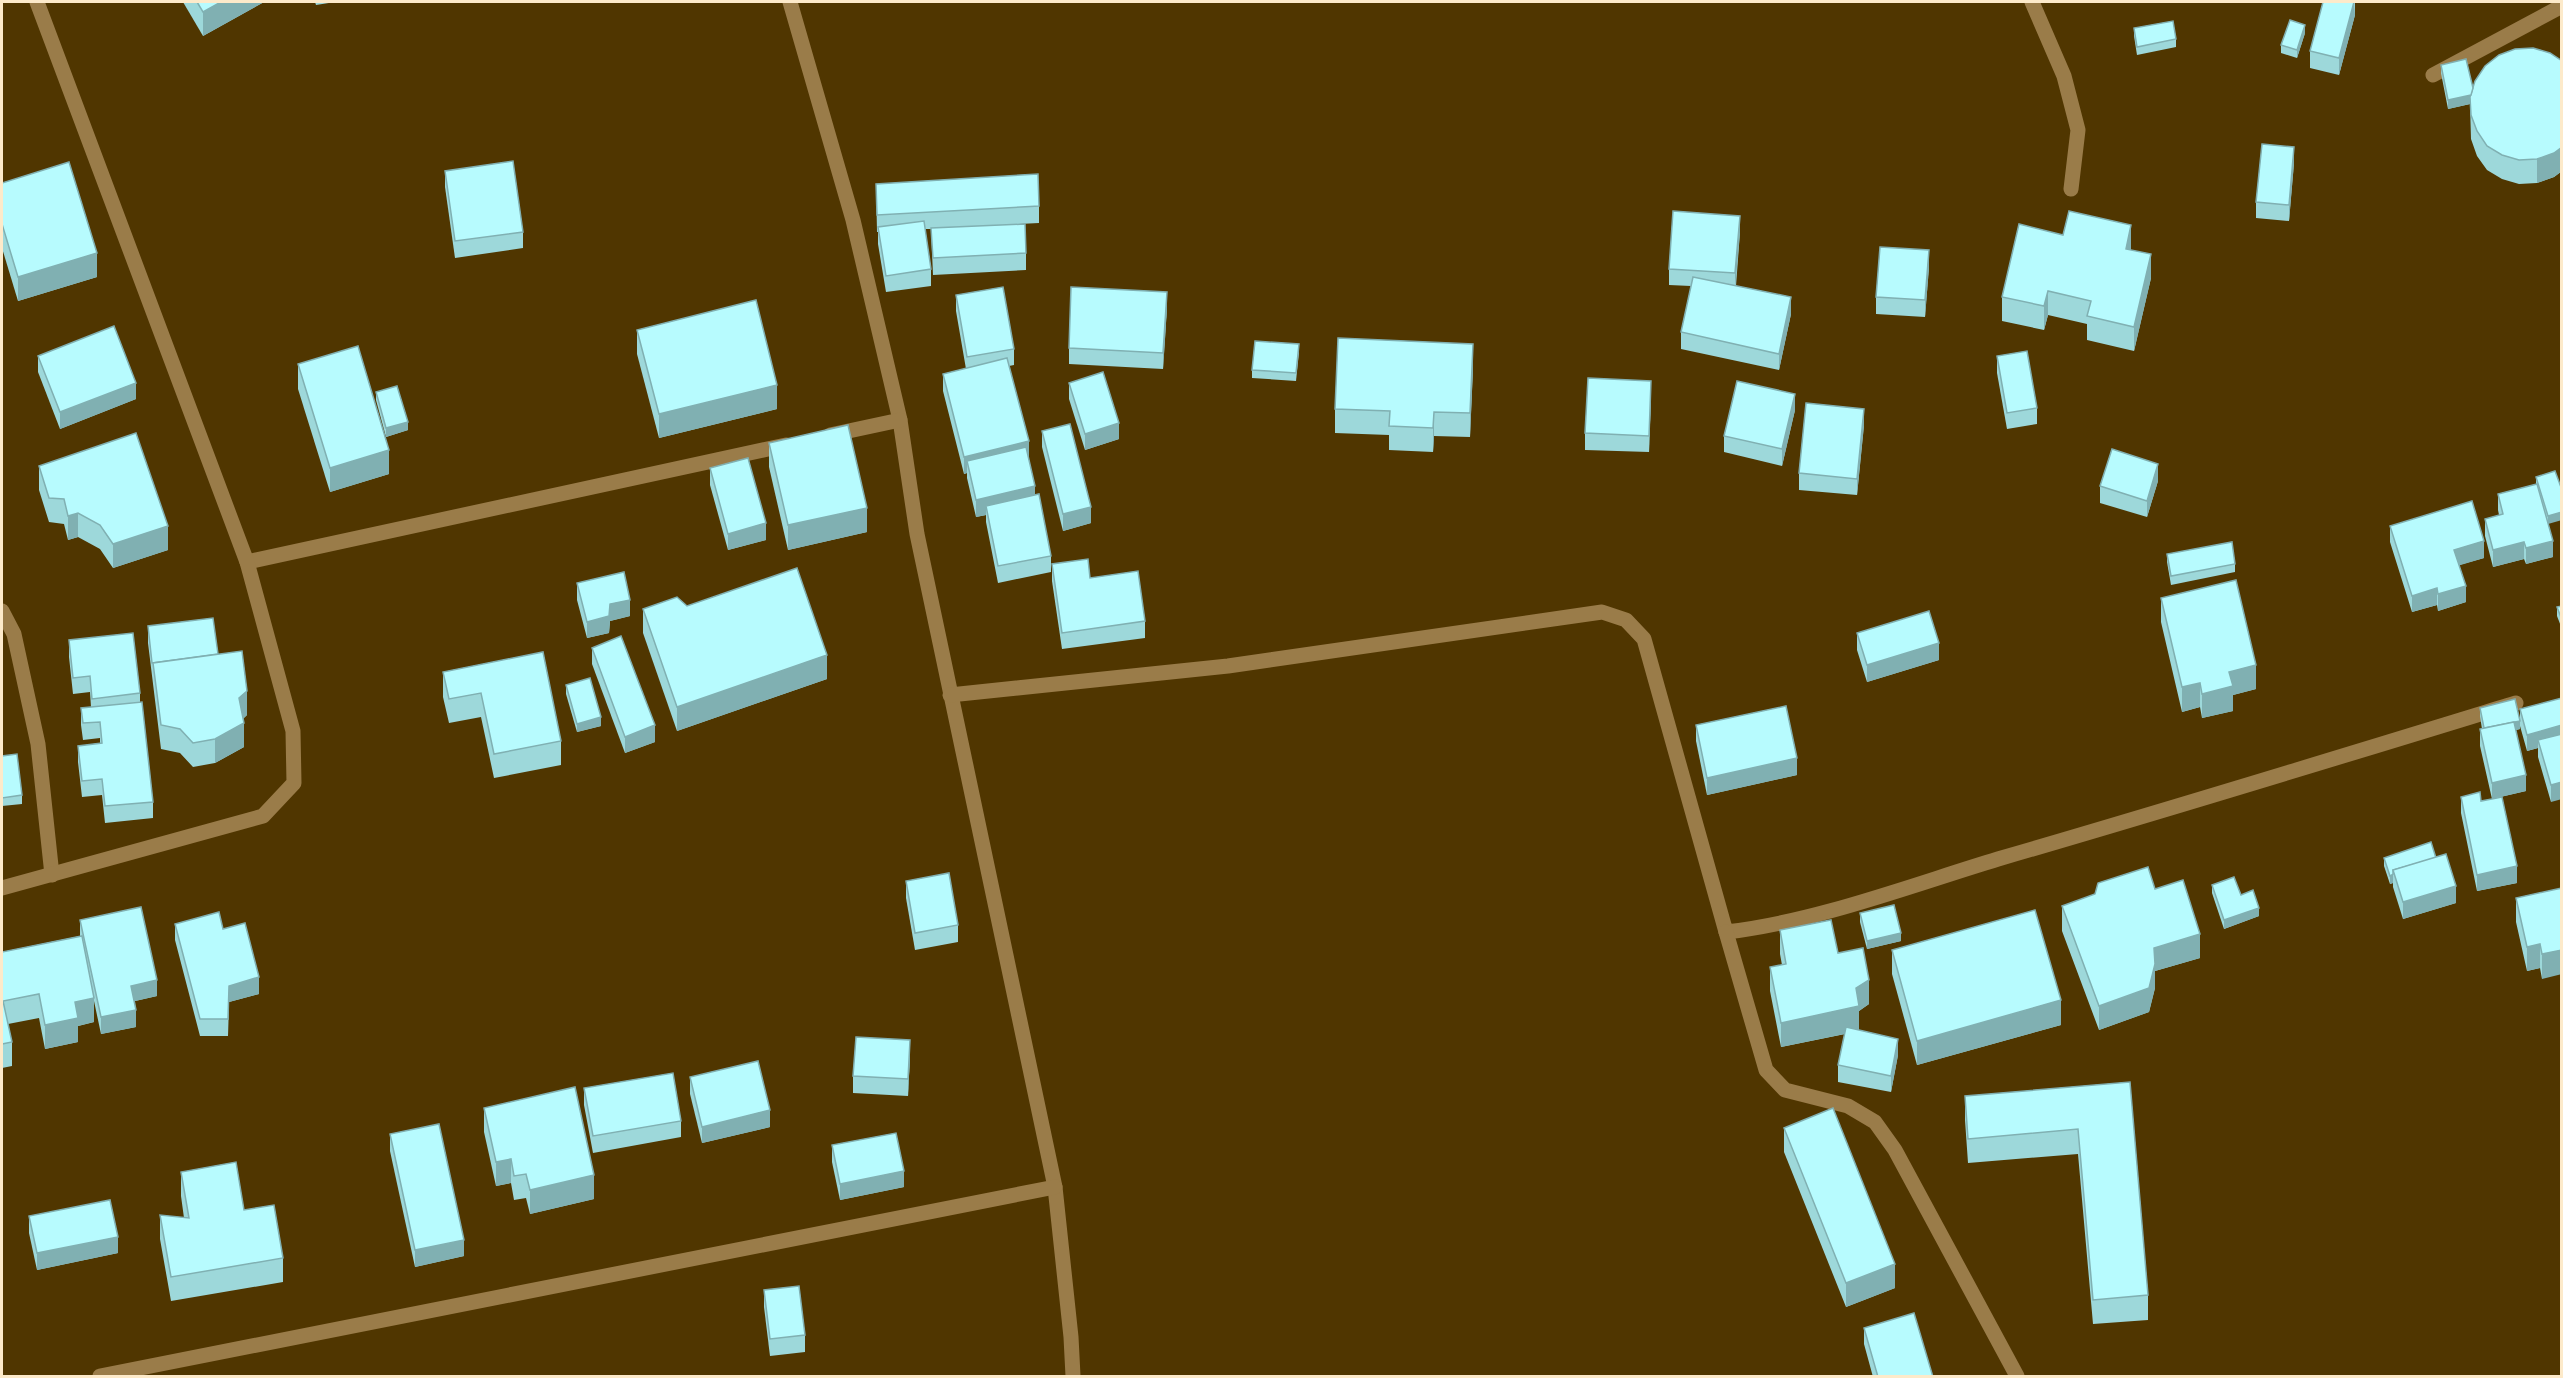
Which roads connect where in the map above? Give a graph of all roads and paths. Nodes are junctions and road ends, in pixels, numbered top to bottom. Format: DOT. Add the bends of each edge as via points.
graph roads {
  1 [pos="37,2"];
  2 [pos="790,2"];
  3 [pos="2032,2"];
  4 [pos="2562,6"];
  5 [pos="2433,75"];
  6 [pos="2071,189"];
  7 [pos="900,420"];
  8 [pos="247,562"];
  9 [pos="2,611"];
  10 [pos="951,695"];
  11 [pos="2516,703"];
  12 [pos="52,875"];
  13 [pos="2,888"];
  14 [pos="1726,932"];
  15 [pos="1055,1187"];
  16 [pos="100,1377"];
  17 [pos="1073,1377"];
  18 [pos="2017,1377"];
  1 -- 8 [label="street"];
  2 -- 7 [label="street" via="853,220"];
  3 -- 6 [label="street" via="2064,76 2078,130"];
  4 -- 5 [label="street"];
  7 -- 8 [label="street"];
  7 -- 10 [label="street" via="917,534"];
  8 -- 12 [label="street" via="293,731 294,783 263,816"];
  9 -- 12 [label="street" via="14,633 38,744"];
  10 -- 14 [label="street" via="1228,666 1602,612 1626,620 1644,639"];
  10 -- 15 [label="street"];
  11 -- 14 [label="street" via="1833,908"];
  12 -- 13 [label="street"];
  14 -- 18 [label="street" via="1766,1070 1785,1090 1848,1106 1875,1122 1895,1150"];
  15 -- 16 [label="street"];
  15 -- 17 [label="street"];
}
